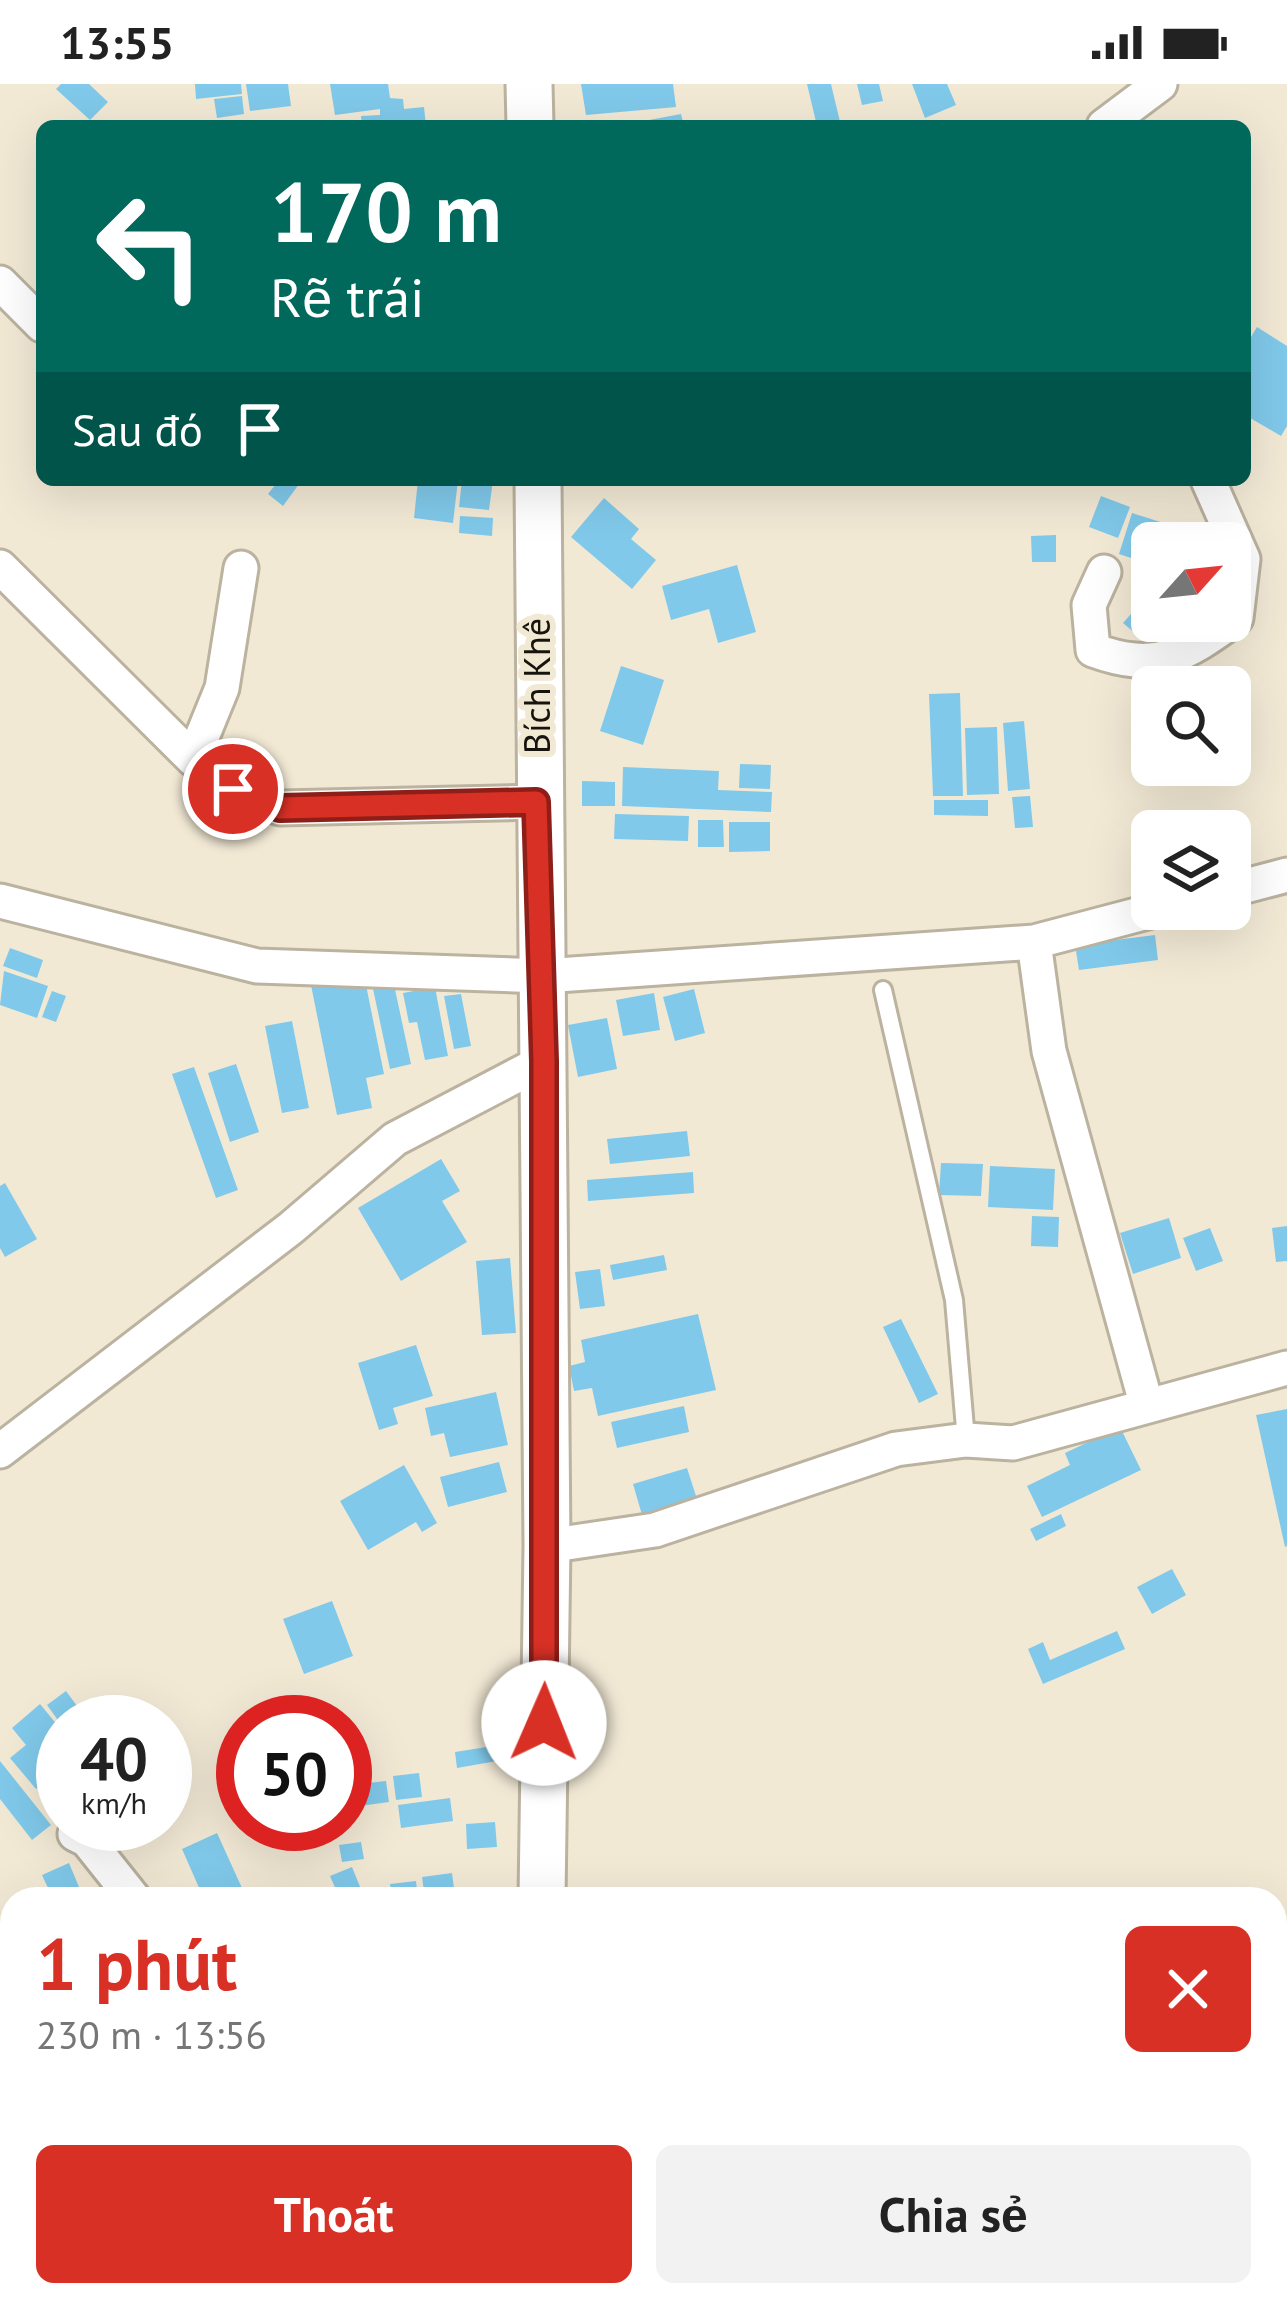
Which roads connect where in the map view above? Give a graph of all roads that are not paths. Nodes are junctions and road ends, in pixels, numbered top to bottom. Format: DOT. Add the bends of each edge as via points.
graph roads {
  1 [pos="529,84"];
  2 [pos="1160,84"];
  3 [pos="530,120"];
  4 [pos="1112,120"];
  5 [pos="0,284"];
  6 [pos="36,319"];
  7 [pos="538,486"];
  8 [pos="1211,486"];
  9 [pos="0,567"];
  10 [pos="241,568"];
  11 [pos="1104,572"];
  12 [pos="193,759"];
  13 [pos="536,802"];
  14 [pos="1287,875"];
  15 [pos="1251,884"];
  16 [pos="0,901"];
  17 [pos="1131,917"];
  18 [pos="1034,942"];
  19 [pos="543,976"];
  20 [pos="883,990"];
  21 [pos="544,1061"];
  22 [pos="1287,1368"];
  23 [pos="1146,1403"];
  24 [pos="966,1440"];
  25 [pos="0,1451"];
  26 [pos="547,1546"];
  27 [pos="96,1851"];
  28 [pos="124,1887"];
  29 [pos="542,1887"];
  1 -- 3 [label="main road"];
  2 -- 4 [label="street"];
  5 -- 6 [label="street"];
  7 -- 13 [label="main road, Bích Khê"];
  8 -- 11 [label="street" via="1243,559 1236,619 1194,649 1133,664 1093,650 1089,605"];
  9 -- 12 [label="street"];
  10 -- 12 [label="street" via="222,688"];
  12 -- 13 [label="street" via="233,789 280,808"];
  13 -- 19 [label="main road, Bích Khê"];
  14 -- 15 [label="street"];
  16 -- 19 [label="street" via="256,965"];
  17 -- 18 [label="street"];
  18 -- 19 [label="street"];
  18 -- 23 [label="street" via="1049,1051"];
  19 -- 21 [label="main road, Bích Khê"];
  20 -- 24 [label="lane" via="954,1300"];
  21 -- 25 [label="street" via="395,1139"];
  21 -- 26 [label="main road, Bích Khê"];
  22 -- 23 [label="street"];
  23 -- 24 [label="street" via="1013,1442"];
  24 -- 26 [label="street" via="896,1449 655,1530"];
  26 -- 29 [label="main road, Bích Khê"];
  27 -- 28 [label="street"];
}
